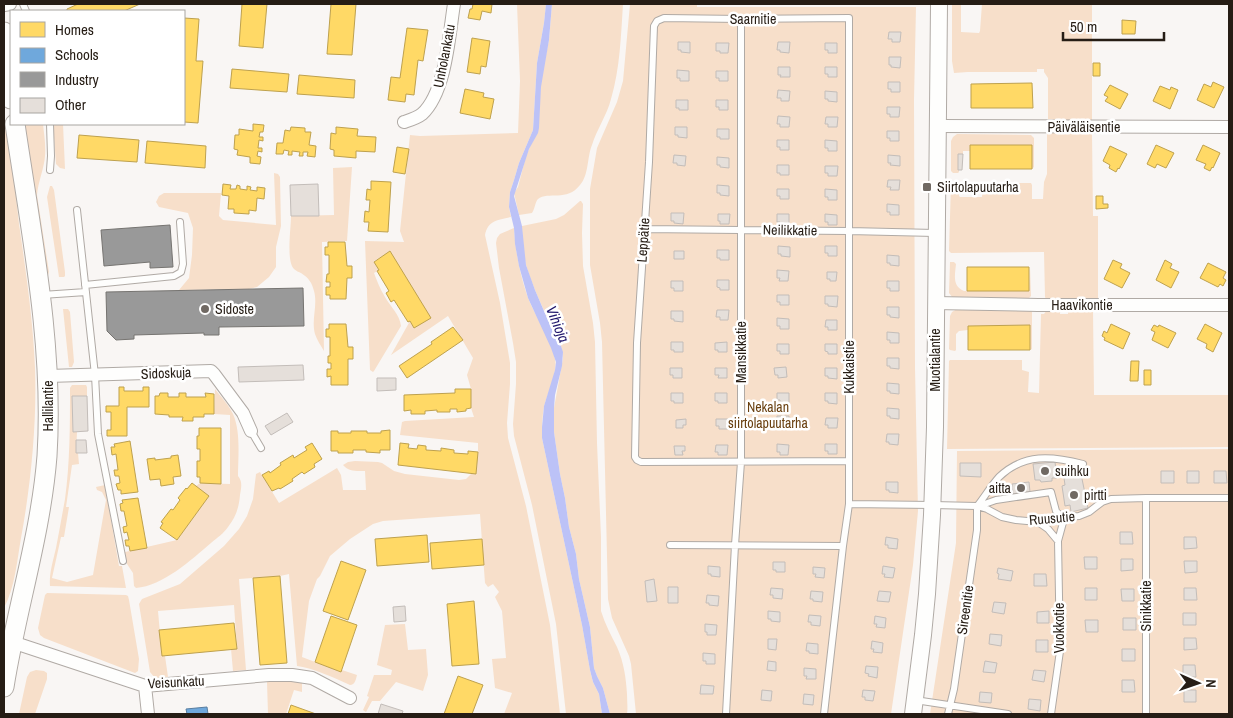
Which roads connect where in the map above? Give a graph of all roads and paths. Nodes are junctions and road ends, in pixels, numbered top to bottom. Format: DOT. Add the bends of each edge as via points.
graph roads {
  1 [pos="10,4"];
  2 [pos="454,4"];
  3 [pos="940,4"];
  4 [pos="4,5"];
  5 [pos="849,18"];
  6 [pos="741,19"];
  7 [pos="657,21"];
  8 [pos="4,32"];
  9 [pos="10,89"];
  10 [pos="404,122"];
  11 [pos="15,125"];
  12 [pos="50,125"];
  13 [pos="938,126"];
  14 [pos="1229,127"];
  15 [pos="50,170"];
  16 [pos="77,210"];
  17 [pos="180,222"];
  18 [pos="644,229"];
  19 [pos="741,229"];
  20 [pos="849,230"];
  21 [pos="936,233"];
  22 [pos="85,285"];
  23 [pos="86,292"];
  24 [pos="40,295"];
  25 [pos="935,304"];
  26 [pos="1229,305"];
  27 [pos="95,375"];
  28 [pos="48,376"];
  29 [pos="251,431"];
  30 [pos="261,448"];
  31 [pos="849,461"];
  32 [pos="741,462"];
  33 [pos="1083,464"];
  34 [pos="1146,498"];
  35 [pos="1229,498"];
  36 [pos="849,504"];
  37 [pos="933,504"];
  38 [pos="977,506"];
  39 [pos="1064,518"];
  40 [pos="1035,520"];
  41 [pos="1058,541"];
  42 [pos="670,545"];
  43 [pos="735,545"];
  44 [pos="843,546"];
  45 [pos="123,561"];
  46 [pos="8,641"];
  47 [pos="146,686"];
  48 [pos="4,687"];
  49 [pos="350,698"];
  50 [pos="950,706"];
  51 [pos="914,707"];
  52 [pos="148,714"];
  53 [pos="726,714"];
  54 [pos="824,714"];
  55 [pos="948,714"];
  56 [pos="1008,714"];
  57 [pos="1051,714"];
  58 [pos="1146,714"];
  1 -- 4 [label="street"];
  2 -- 10 [label="street, Unholankatu" via="444,67 436,94 421,114"];
  3 -- 13 [label="street, Muotialantie"];
  5 -- 6 [label="lane, Saarnitie"];
  5 -- 20 [label="lane, Kukkaistie"];
  6 -- 7 [label="lane, Saarnitie" via="664,18"];
  6 -- 19 [label="lane, Mansikkatie"];
  7 -- 18 [label="lane, Leppätie" via="654,26"];
  8 -- 9 [label="main road"];
  11 -- 24 [label="main road, Hallilantie"];
  12 -- 15 [label="lane"];
  13 -- 14 [label="street, Päiväläisentie"];
  13 -- 21 [label="street, Muotialantie"];
  16 -- 22 [label="lane"];
  17 -- 22 [label="lane" via="181,272 174,276"];
  18 -- 19 [label="lane, Neilikkatie"];
  18 -- 32 [label="lane, Leppätie" via="637,343 636,460"];
  19 -- 20 [label="lane, Neilikkatie"];
  19 -- 32 [label="lane, Mansikkatie"];
  20 -- 21 [label="lane, Neilikkatie"];
  20 -- 31 [label="lane, Kukkaistie"];
  21 -- 25 [label="street, Muotialantie"];
  22 -- 23 [label="lane"];
  23 -- 24 [label="lane"];
  23 -- 27 [label="lane"];
  24 -- 28 [label="main road, Hallilantie"];
  25 -- 26 [label="street, Haavikontie"];
  25 -- 37 [label="street, Muotialantie"];
  27 -- 28 [label="street, Sidoskuja"];
  27 -- 29 [label="street, Sidoskuja" via="210,371 243,413"];
  27 -- 45 [label="lane" via="98,434"];
  28 -- 46 [label="main road, Hallilantie" via="44,484 35,539"];
  29 -- 30 [label="lane"];
  31 -- 32 [label="lane"];
  31 -- 36 [label="lane, Kukkaistie"];
  32 -- 43 [label="lane, Mansikkatie"];
  33 -- 38 [label="lane" via="1031,459 1000,477"];
  34 -- 35 [label="lane, Ruusutie"];
  34 -- 39 [label="lane, Ruusutie" via="1111,499 1089,512"];
  34 -- 58 [label="lane, Sinikkatie"];
  36 -- 37 [label="lane, Ruusutie"];
  36 -- 44 [label="lane, Kukkaistie"];
  37 -- 38 [label="lane, Ruusutie"];
  37 -- 51 [label="street, Muotialantie"];
  38 -- 39 [label="lane" via="1051,492 1056,511"];
  38 -- 40 [label="lane, Ruusutie" via="1002,517"];
  38 -- 50 [label="lane, Sireenitie" via="977,530"];
  39 -- 40 [label="lane, Ruusutie"];
  39 -- 41 [label="lane, Vuokkotie"];
  40 -- 41 [label="lane"];
  41 -- 57 [label="lane, Vuokkotie" via="1060,651"];
  42 -- 43 [label="lane"];
  43 -- 44 [label="lane"];
  43 -- 53 [label="lane, Mansikkatie"];
  44 -- 54 [label="lane, Kukkaistie"];
  46 -- 47 [label="street, Veisunkatu"];
  46 -- 48 [label="main road, Hallilantie"];
  47 -- 49 [label="street, Veisunkatu" via="292,675 312,678"];
  47 -- 52 [label="street"];
  50 -- 51 [label="lane"];
  50 -- 55 [label="lane, Sireenitie"];
  50 -- 56 [label="lane"];
}
